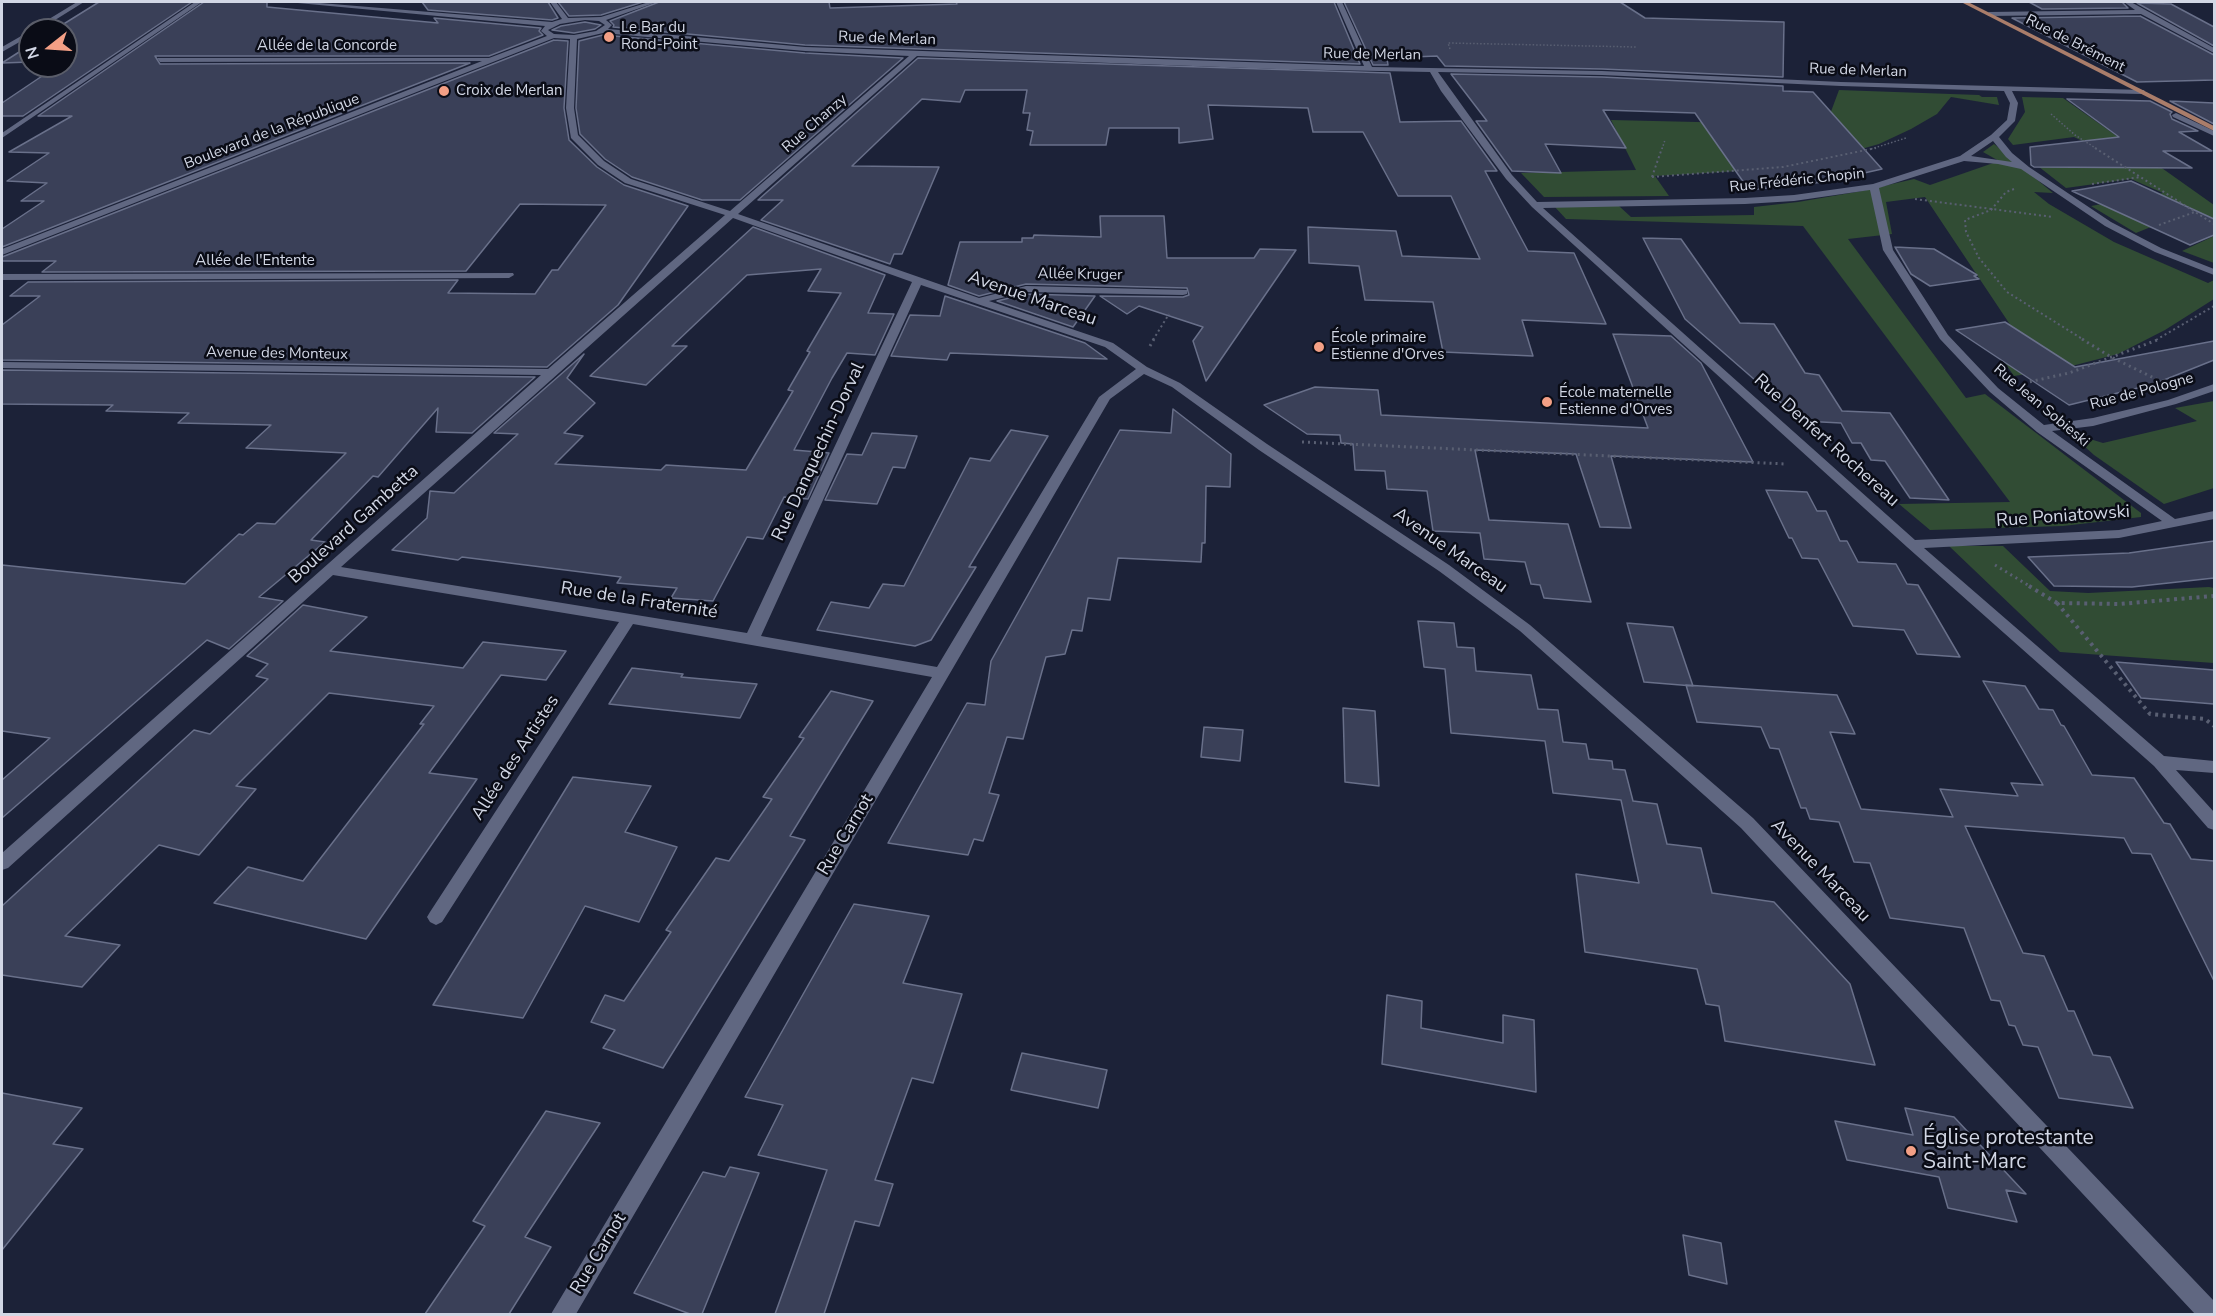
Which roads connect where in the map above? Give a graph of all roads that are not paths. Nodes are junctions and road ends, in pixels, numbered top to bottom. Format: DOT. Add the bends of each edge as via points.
graph roads {
  1 [pos="81,2"];
  2 [pos="199,2"];
  3 [pos="290,2"];
  4 [pos="410,2"];
  5 [pos="553,2"];
  6 [pos="654,2"];
  7 [pos="1339,2"];
  8 [pos="1964,2"];
  9 [pos="2127,2"];
  10 [pos="2142,12"];
  11 [pos="418,13"];
  12 [pos="1989,14"];
  13 [pos="54,18"];
  14 [pos="602,19"];
  15 [pos="566,20"];
  16 [pos="551,24"];
  17 [pos="604,31"];
  18 [pos="553,36"];
  19 [pos="574,37"];
  20 [pos="18,40"];
  21 [pos="2,50"];
  22 [pos="2214,51"];
  23 [pos="915,54"];
  24 [pos="495,59"];
  25 [pos="160,60"];
  26 [pos="1369,69"];
  27 [pos="1433,70"];
  28 [pos="2141,92"];
  29 [pos="2009,93"];
  30 [pos="2176,115"];
  31 [pos="2214,134"];
  32 [pos="2,136"];
  33 [pos="1994,136"];
  34 [pos="1963,158"];
  35 [pos="2025,169"];
  36 [pos="1874,187"];
  37 [pos="1535,205"];
  38 [pos="733,214"];
  39 [pos="2,252"];
  40 [pos="2214,272"];
  41 [pos="509,275"];
  42 [pos="2,277"];
  43 [pos="918,281"];
  44 [pos="1183,292"];
  45 [pos="979,301"];
  46 [pos="2,365"];
  47 [pos="1143,369"];
  48 [pos="552,372"];
  49 [pos="2214,387"];
  50 [pos="2041,429"];
  51 [pos="2214,515"];
  52 [pos="2174,524"];
  53 [pos="1912,544"];
  54 [pos="330,570"];
  55 [pos="628,620"];
  56 [pos="752,639"];
  57 [pos="941,673"];
  58 [pos="2160,762"];
  59 [pos="2214,767"];
  60 [pos="2214,823"];
  61 [pos="2,863"];
  62 [pos="436,917"];
  63 [pos="563,1314"];
  64 [pos="2211,1314"];
  1 -- 13 [label="street"];
  2 -- 32 [label="street"];
  3 -- 11 [label="street"];
  4 -- 11 [label="street"];
  5 -- 15 [label="street"];
  6 -- 14 [label="street"];
  7 -- 26 [label="street"];
  8 -- 12 [label="main road, Rue de Brément"];
  9 -- 10 [label="street"];
  10 -- 12 [label="street"];
  10 -- 22 [label="street"];
  11 -- 16 [label="street"];
  12 -- 28 [label="main road, Rue de Brément"];
  14 -- 15 [label="street"];
  14 -- 17 [label="street" via="609,23"];
  15 -- 16 [label="street"];
  16 -- 18 [label="street" via="544,31"];
  17 -- 19 [label="street, Rue de Merlan"];
  17 -- 23 [label="street, Rue de Merlan" via="805,49"];
  18 -- 19 [label="street, Rue de Merlan"];
  18 -- 24 [label="street, Boulevard de la République"];
  19 -- 38 [label="street, Avenue Marceau" via="570,108 574,136 601,163 628,182"];
  20 -- 21 [label="street"];
  23 -- 26 [label="street, Rue de Merlan"];
  23 -- 38 [label="street, Rue Chanzy"];
  24 -- 25 [label="street, Allée de la Concorde"];
  24 -- 39 [label="street, Boulevard de la République"];
  26 -- 27 [label="street, Rue de Merlan"];
  27 -- 29 [label="street, Rue de Merlan" via="1602,73"];
  27 -- 37 [label="street, Rue Denfert Rochereau" via="1503,168"];
  28 -- 29 [label="street, Rue de Merlan"];
  28 -- 30 [label="main road, Rue de Brément"];
  28 -- 31 [label="main road, Rue de Brément"];
  29 -- 33 [label="street, Rue Frédéric Chopin" via="2014,108 2011,121"];
  30 -- 31 [label="street"];
  33 -- 34 [label="street, Rue Frédéric Chopin"];
  33 -- 35 [label="street"];
  34 -- 35 [label="street" via="1998,161"];
  34 -- 36 [label="street, Rue Frédéric Chopin"];
  35 -- 40 [label="street" via="2108,224 2158,250"];
  36 -- 37 [label="street, Rue Frédéric Chopin" via="1784,198"];
  36 -- 50 [label="street, Rue Jean Sobieski" via="1888,250 1944,337 1994,390"];
  37 -- 53 [label="street, Rue Denfert Rochereau"];
  38 -- 43 [label="street, Avenue Marceau"];
  38 -- 48 [label="street, Boulevard Gambetta"];
  41 -- 42 [label="street, Allée de l'Entente"];
  43 -- 45 [label="street, Avenue Marceau"];
  43 -- 56 [label="street, Rue Danquechin-Dorval"];
  44 -- 45 [label="street, Allée Kruger" via="1026,289"];
  45 -- 47 [label="street, Avenue Marceau" via="1109,345"];
  46 -- 48 [label="street, Avenue des Monteux"];
  47 -- 57 [label="street, Rue Carnot" via="1105,397"];
  47 -- 64 [label="street, Avenue Marceau" via="1176,385 1525,628 1747,823"];
  48 -- 54 [label="street, Boulevard Gambetta"];
  49 -- 50 [label="street, Rue de Pologne" via="2093,422"];
  50 -- 52 [label="street, Rue Jean Sobieski"];
  51 -- 52 [label="street, Rue Poniatowski"];
  52 -- 53 [label="street, Rue Poniatowski" via="2119,534"];
  53 -- 58 [label="street, Rue Denfert Rochereau"];
  54 -- 55 [label="street, Rue de la Fraternité"];
  54 -- 61 [label="street, Boulevard Gambetta"];
  55 -- 56 [label="street, Rue de la Fraternité"];
  55 -- 62 [label="street, Allée des Artistes"];
  56 -- 57 [label="street, Rue de la Fraternité"];
  57 -- 63 [label="street, Rue Carnot"];
  58 -- 59 [label="street"];
  58 -- 60 [label="street, Rue Denfert Rochereau"];
}
